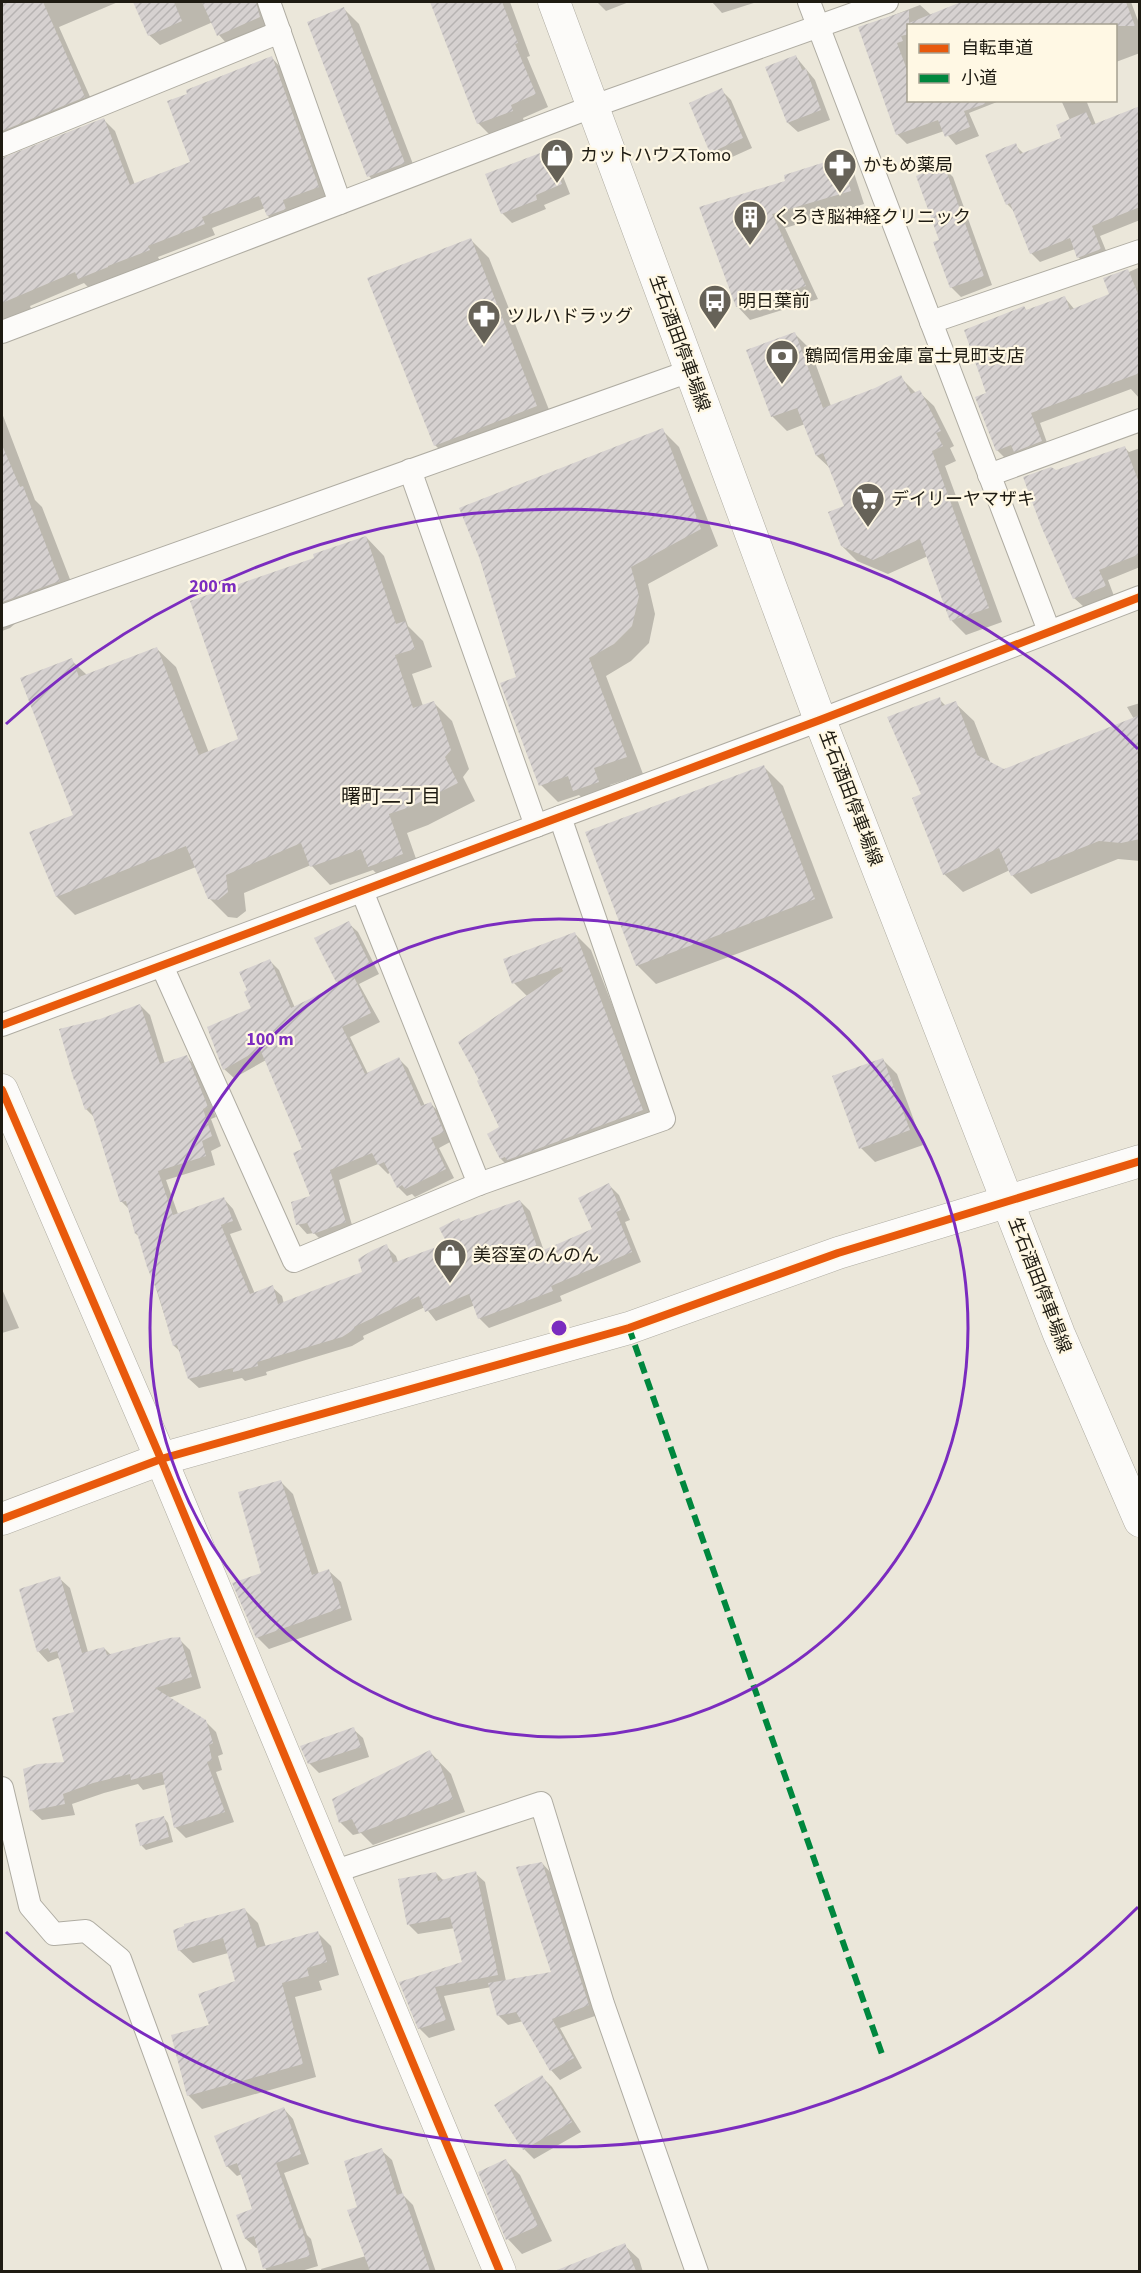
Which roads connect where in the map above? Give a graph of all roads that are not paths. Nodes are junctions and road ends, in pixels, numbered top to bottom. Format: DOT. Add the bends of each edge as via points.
graph roads {
  1 [pos="268,2"];
  2 [pos="554,2"];
  3 [pos="809,2"];
  4 [pos="887,2"];
  5 [pos="819,27"];
  6 [pos="280,32"];
  7 [pos="594,106"];
  8 [pos="2,145"];
  9 [pos="340,203"];
  10 [pos="1140,251"];
  11 [pos="931,322"];
  12 [pos="2,332"];
  13 [pos="690,371"];
  14 [pos="1140,420"];
  15 [pos="411,470"];
  16 [pos="989,475"];
  17 [pos="1140,597"];
  18 [pos="2,616"];
  19 [pos="1049,631"];
  20 [pos="820,720"];
  21 [pos="560,817"];
  22 [pos="536,826"];
  23 [pos="362,891"];
  24 [pos="162,966"];
  25 [pos="2,1025"];
  26 [pos="2,1090"];
  27 [pos="1140,1161"];
  28 [pos="479,1184"];
  29 [pos="1008,1202"];
  30 [pos="161,1459"];
  31 [pos="2,1520"];
  32 [pos="1140,1521"];
  33 [pos="2,1788"];
  34 [pos="333,1872"];
  35 [pos="235,2271"];
  36 [pos="500,2271"];
  37 [pos="697,2271"];
  1 -- 6 [label="street"];
  2 -- 7 [label="street, 生石酒田停車場線"];
  3 -- 5 [label="street"];
  4 -- 5 [label="street"];
  5 -- 7 [label="street"];
  5 -- 11 [label="street"];
  6 -- 8 [label="street"];
  6 -- 9 [label="street"];
  7 -- 9 [label="street"];
  7 -- 13 [label="street, 生石酒田停車場線"];
  9 -- 12 [label="street"];
  10 -- 11 [label="street"];
  11 -- 16 [label="street"];
  13 -- 15 [label="street"];
  13 -- 20 [label="street, 生石酒田停車場線"];
  14 -- 16 [label="street"];
  15 -- 18 [label="street"];
  15 -- 22 [label="street"];
  16 -- 19 [label="street"];
  17 -- 19 [label="street"];
  19 -- 20 [label="street"];
  20 -- 21 [label="street"];
  20 -- 29 [label="street, 生石酒田停車場線"];
  21 -- 22 [label="street"];
  21 -- 28 [label="street" via="664,1119"];
  22 -- 23 [label="street"];
  23 -- 24 [label="street"];
  23 -- 28 [label="street"];
  24 -- 25 [label="street"];
  24 -- 28 [label="street" via="294,1261"];
  26 -- 30 [label="street"];
  27 -- 29 [label="street"];
  29 -- 30 [label="street" via="838,1253 629,1328"];
  29 -- 32 [label="street, 生石酒田停車場線" via="1059,1334"];
  30 -- 31 [label="street"];
  30 -- 34 [label="street"];
  33 -- 35 [label="street" via="30,1906 54,1934 86,1931 120,1959"];
  34 -- 36 [label="street"];
  34 -- 37 [label="street" via="541,1803 603,2004"];
}
